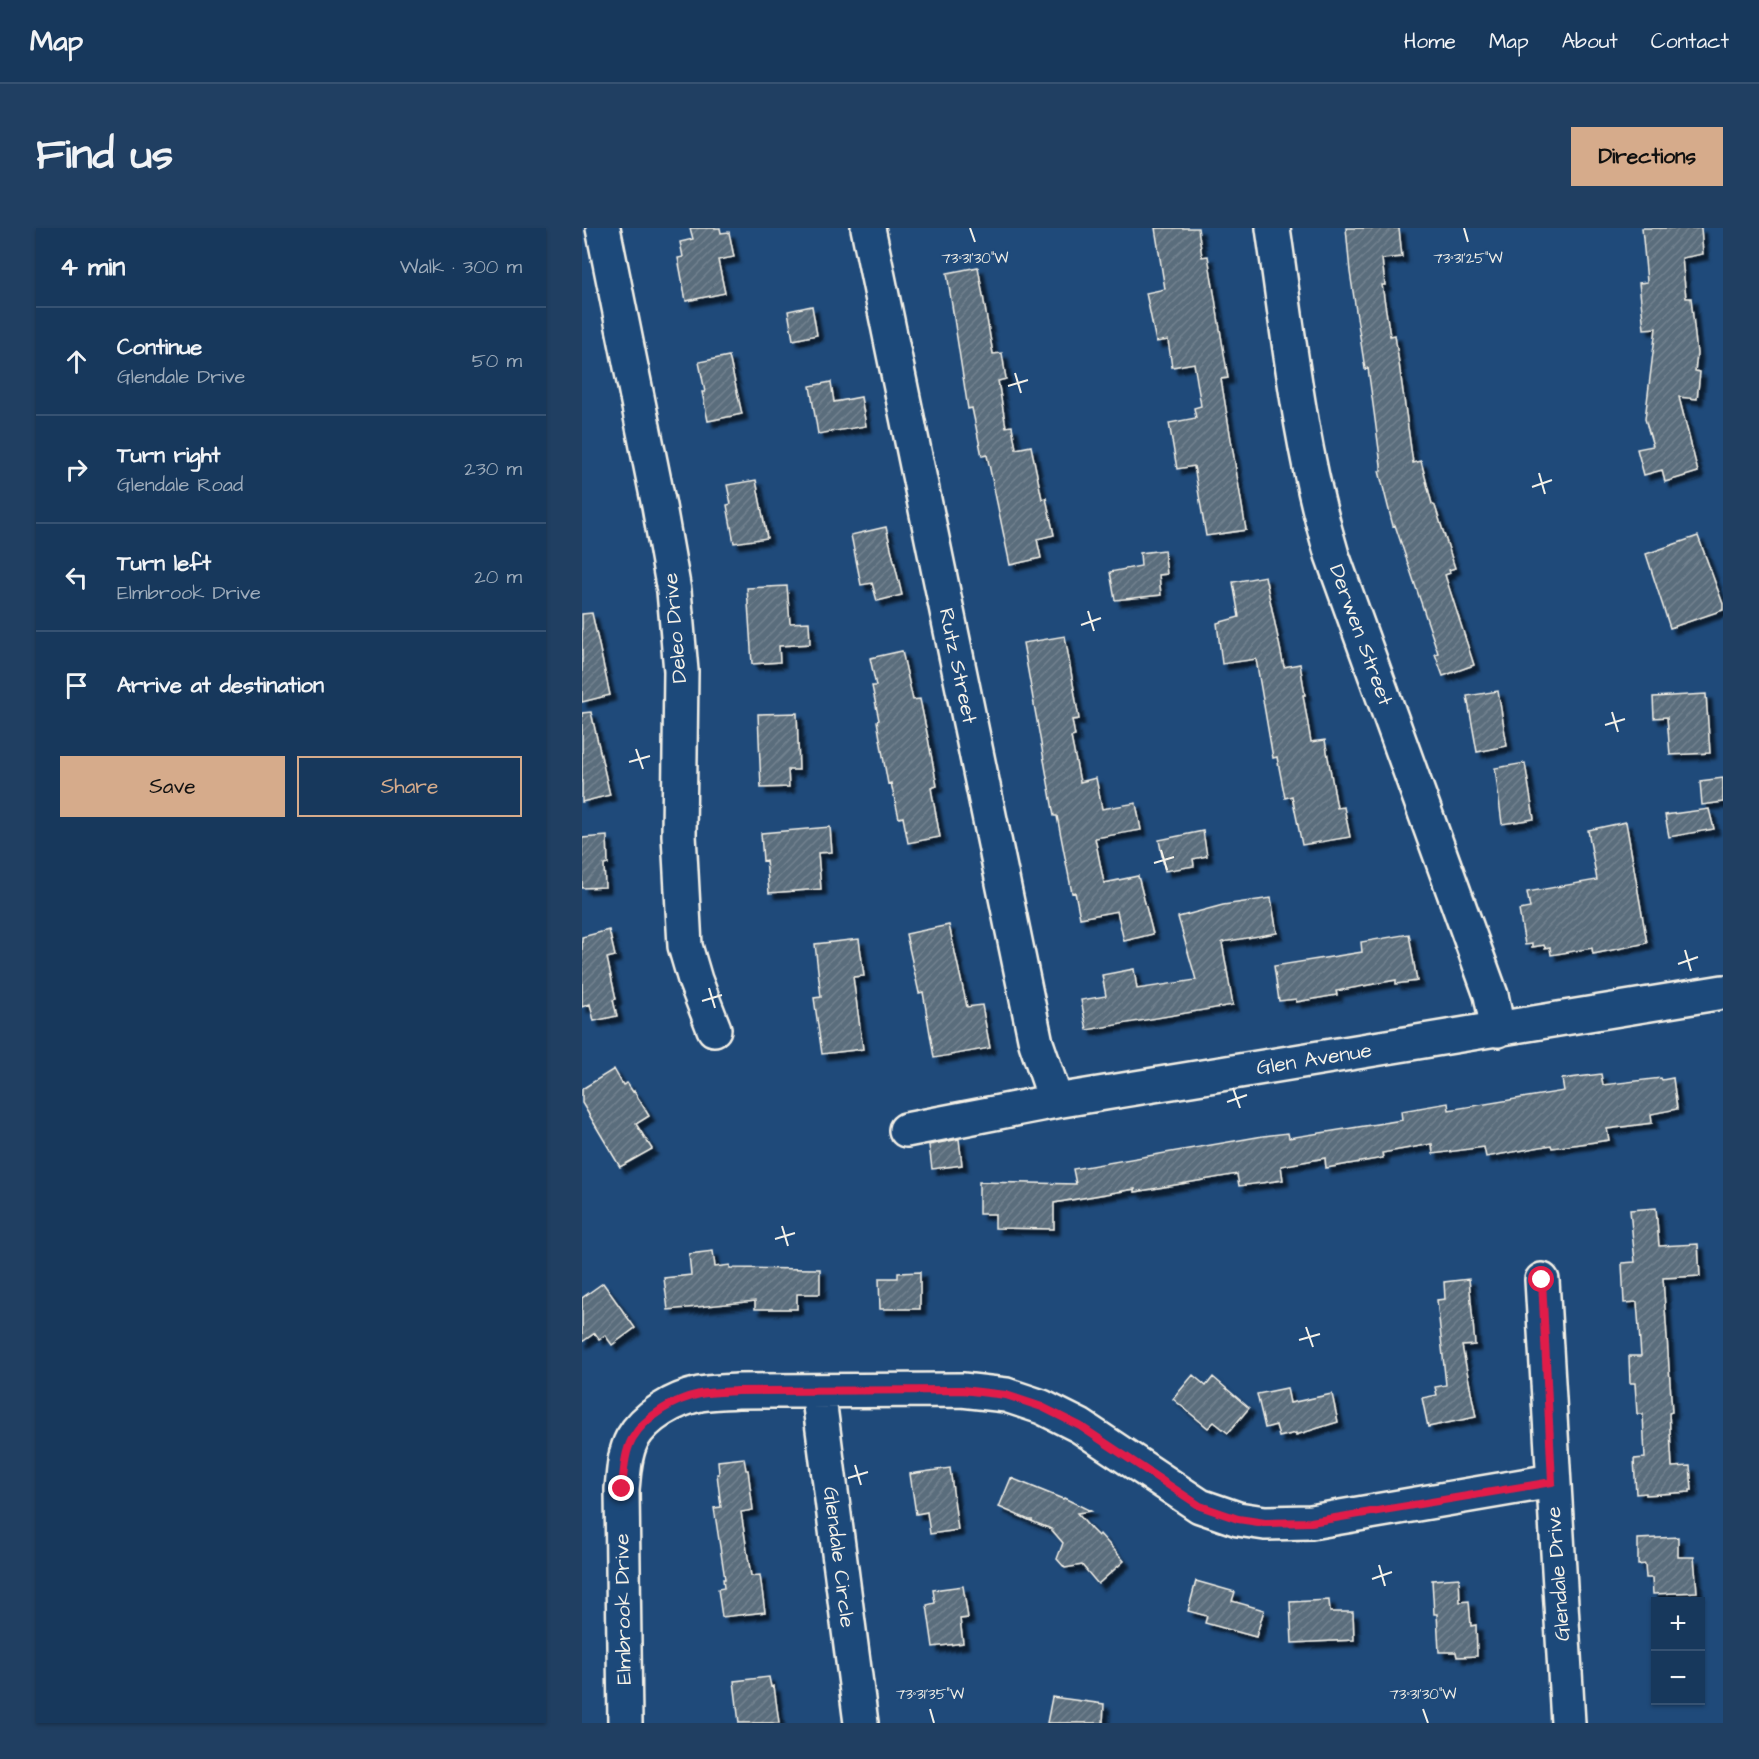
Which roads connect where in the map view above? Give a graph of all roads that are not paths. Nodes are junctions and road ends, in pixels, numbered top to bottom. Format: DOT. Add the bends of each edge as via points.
graph roads {
  1 [pos="603,228"];
  2 [pos="868,228"];
  3 [pos="1273,228"];
  4 [pos="1723,992"];
  5 [pos="714,1029"];
  6 [pos="1498,1029"];
  7 [pos="1056,1101"];
  8 [pos="906,1130"];
  9 [pos="1542,1280"];
  10 [pos="818,1391"];
  11 [pos="1552,1482"];
  12 [pos="625,1723"];
  13 [pos="861,1723"];
  14 [pos="1568,1723"];
  1 -- 5 [label="street, Deleo Drive" via="674,591 681,672 679,835 685,946"];
  2 -- 7 [label="street, Rutz Street" via="1036,1043"];
  3 -- 6 [label="street, Derwen Street" via="1303,433 1322,524 1491,995"];
  4 -- 6 [label="street, Glen Avenue"];
  6 -- 7 [label="street, Glen Avenue"];
  7 -- 8 [label="street, Glen Avenue"];
  9 -- 11 [label="street, Glendale Drive"];
  10 -- 11 [label="street" via="962,1390 1006,1395 1080,1426 1200,1506 1265,1523 1311,1522"];
  10 -- 12 [label="street, Elmbrook Drive" via="701,1394 654,1415 632,1439 622,1489"];
  10 -- 13 [label="street, Glendale Circle"];
  11 -- 14 [label="street, Glendale Drive"];
}
